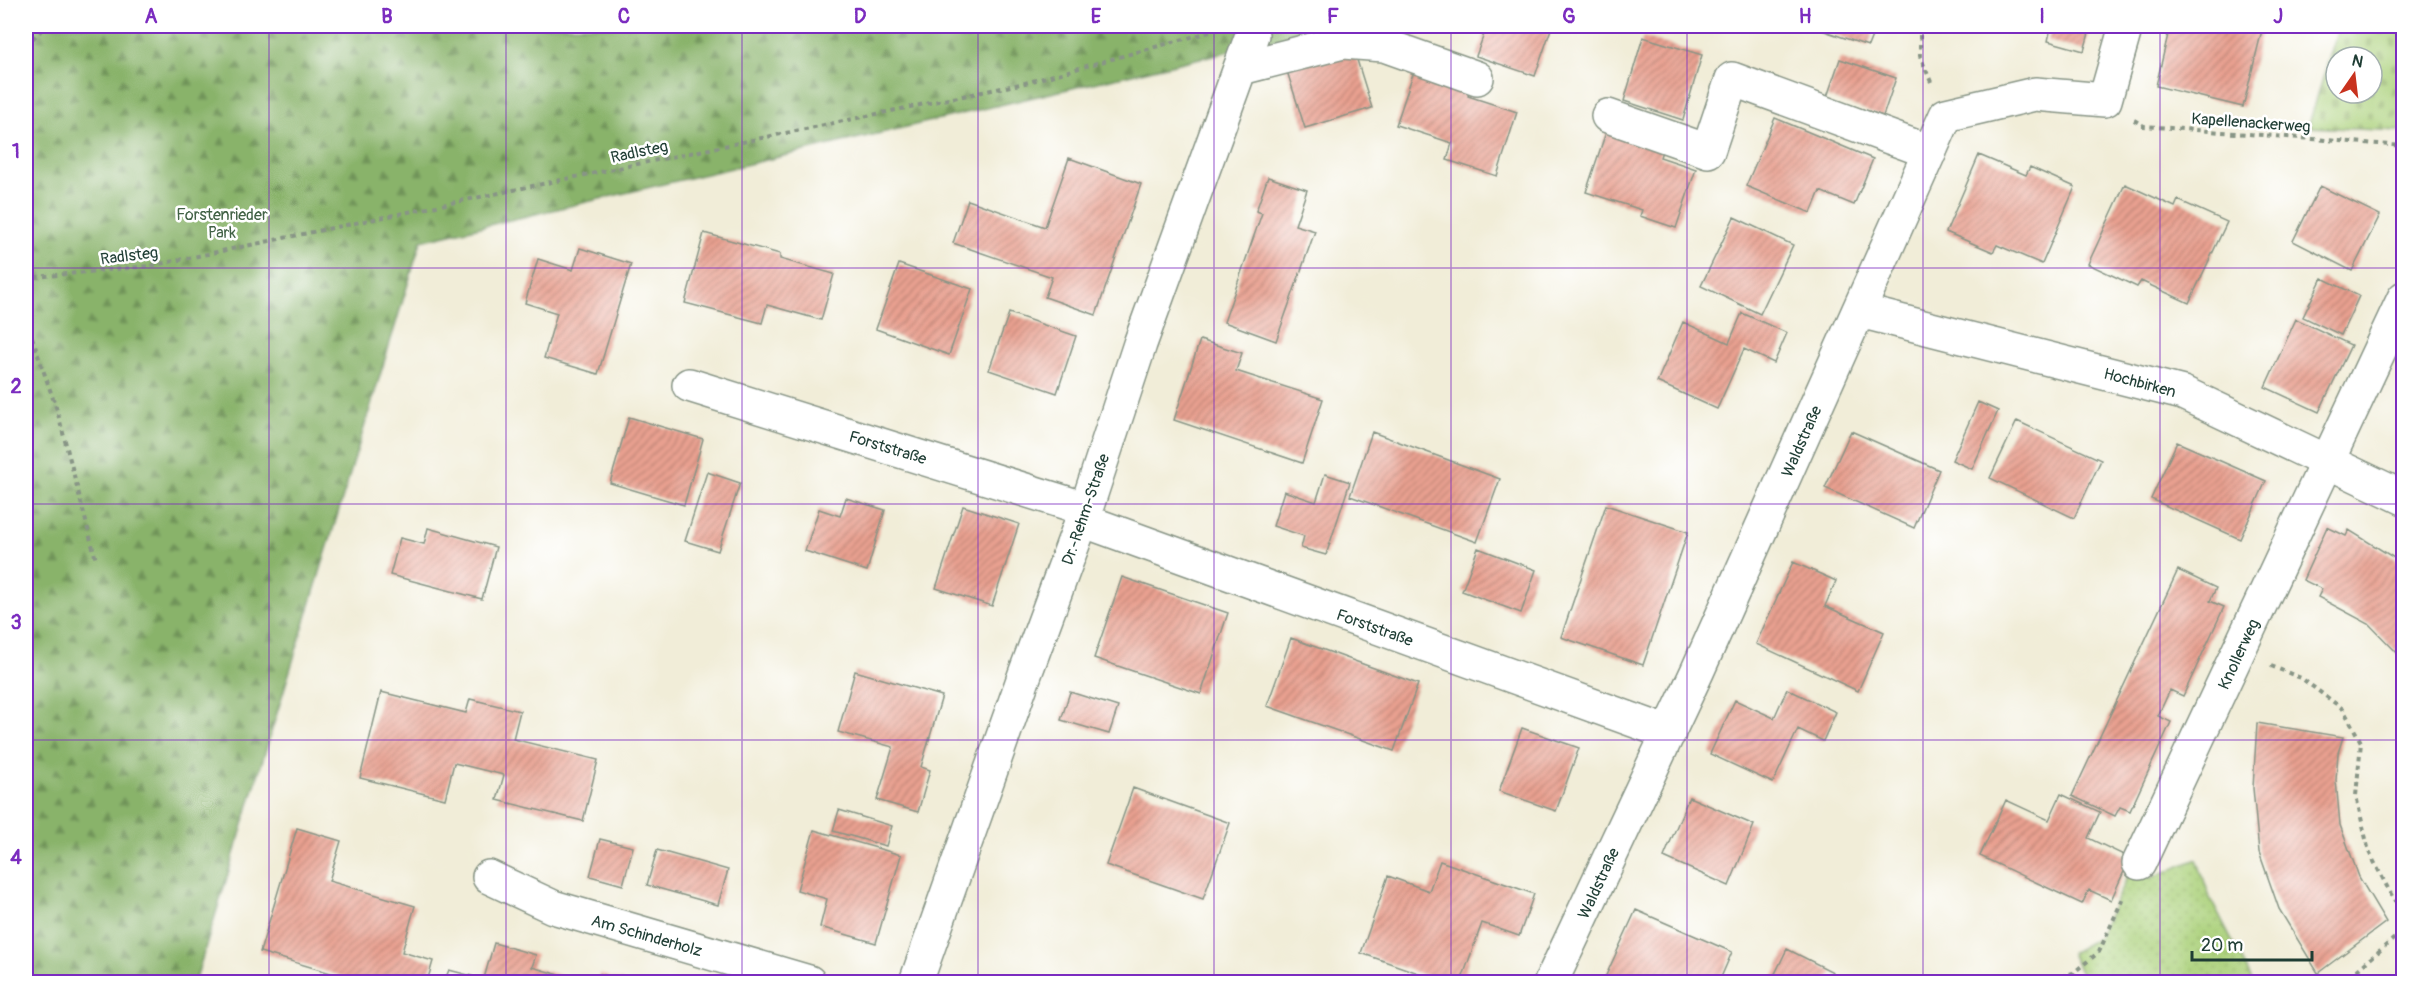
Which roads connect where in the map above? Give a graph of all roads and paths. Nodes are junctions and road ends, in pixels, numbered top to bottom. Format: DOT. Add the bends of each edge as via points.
graph roads {
  1 [pos="46,26"];
  2 [pos="1920,26"];
  3 [pos="2126,26"];
  4 [pos="1252,35"];
  5 [pos="26,45"];
  6 [pos="1241,68"];
  7 [pos="1477,78"];
  8 [pos="2105,100"];
  9 [pos="1946,115"];
  10 [pos="1608,116"];
  11 [pos="2403,146"];
  12 [pos="1930,152"];
  13 [pos="26,278"];
  14 [pos="2403,298"];
  15 [pos="1860,311"];
  16 [pos="26,320"];
  17 [pos="689,385"];
  18 [pos="2329,461"];
  19 [pos="2403,498"];
  20 [pos="1084,514"];
  21 [pos="96,560"];
  22 [pos="2239,652"];
  23 [pos="1669,733"];
  24 [pos="2139,863"];
  25 [pos="489,877"];
  26 [pos="2403,911"];
  27 [pos="2403,930"];
  28 [pos="2073,973"];
  29 [pos="809,982"];
  30 [pos="916,982"];
  31 [pos="1551,982"];
  32 [pos="2044,982"];
  33 [pos="2078,982"];
  34 [pos="2343,982"];
  1 -- 5 [label="path"];
  2 -- 9 [label="path" via="1920,56"];
  3 -- 8 [label="street"];
  4 -- 6 [label="street, Dr.-Rehm-Straße"];
  4 -- 13 [label="path, Radlsteg" via="1229,26 1064,73 943,100 150,266"];
  6 -- 7 [label="street" via="1343,42 1384,45"];
  6 -- 20 [label="street, Dr.-Rehm-Straße" via="1140,344"];
  8 -- 9 [label="street" via="2035,94"];
  8 -- 11 [label="path, Kapellenackerweg" via="2144,126"];
  9 -- 12 [label="street, Waldstraße"];
  10 -- 12 [label="street" via="1708,151 1732,79"];
  12 -- 15 [label="street, Waldstraße"];
  14 -- 18 [label="street, Knollerweg"];
  15 -- 18 [label="street, Hochbirken" via="2183,393"];
  15 -- 23 [label="street, Waldstraße"];
  16 -- 21 [label="path" via="57,410"];
  17 -- 20 [label="street, Forststraße"];
  18 -- 19 [label="street, Hochbirken"];
  18 -- 22 [label="street, Knollerweg"];
  20 -- 23 [label="street, Forststraße"];
  20 -- 30 [label="street, Dr.-Rehm-Straße"];
  22 -- 24 [label="street, Knollerweg"];
  22 -- 26 [label="path" via="2301,678 2343,709 2361,742 2356,796 2369,852"];
  23 -- 31 [label="street, Waldstraße"];
  24 -- 28 [label="path" via="2099,952"];
  25 -- 29 [label="street, Am Schinderholz" via="554,908"];
  27 -- 34 [label="path"];
  28 -- 32 [label="path"];
  28 -- 33 [label="path"];
}
